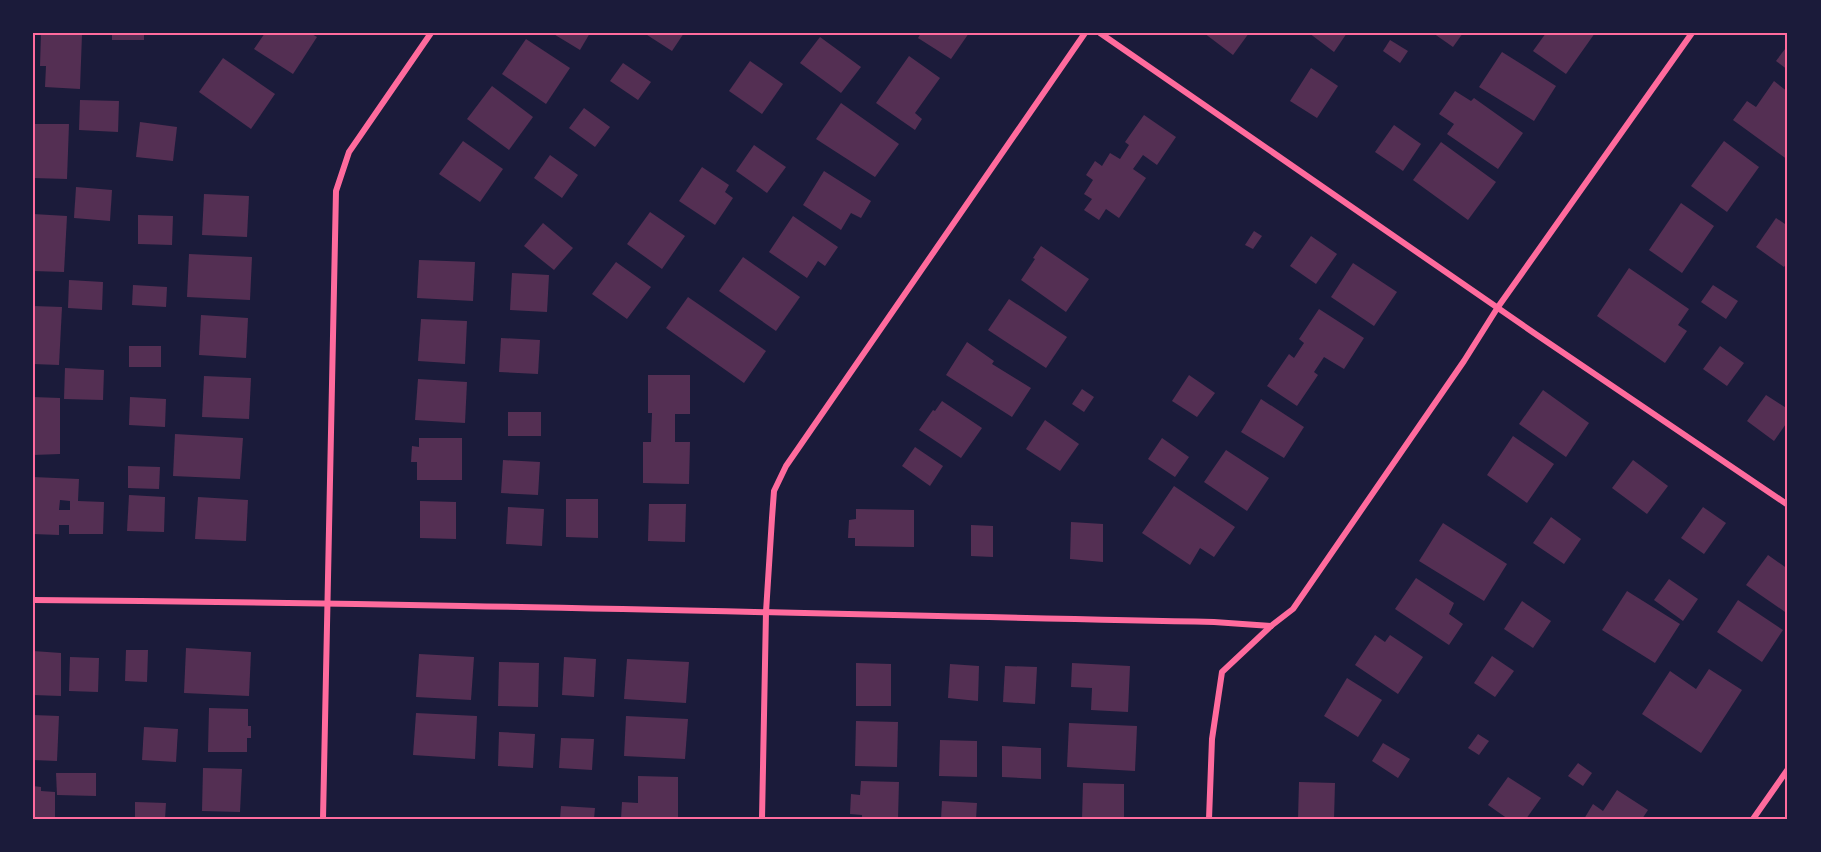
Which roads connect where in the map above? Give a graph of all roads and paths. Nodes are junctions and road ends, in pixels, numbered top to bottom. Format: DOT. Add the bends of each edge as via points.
graph roads {
  1 [pos="431,33"];
  2 [pos="1085,33"];
  3 [pos="1100,33"];
  4 [pos="1692,33"];
  5 [pos="1498,307"];
  6 [pos="1788,505"];
  7 [pos="33,600"];
  8 [pos="328,603"];
  9 [pos="766,612"];
  10 [pos="1271,626"];
  11 [pos="1788,769"];
  12 [pos="323,819"];
  13 [pos="762,819"];
  14 [pos="1209,819"];
  15 [pos="1753,819"];
  1 -- 8 [label="street" via="349,152 336,191"];
  2 -- 9 [label="street" via="786,466 774,491"];
  3 -- 5 [label="street"];
  4 -- 5 [label="street"];
  5 -- 6 [label="street"];
  5 -- 10 [label="street" via="1318,576 1293,609"];
  7 -- 8 [label="street"];
  8 -- 9 [label="street"];
  8 -- 12 [label="street"];
  9 -- 10 [label="street"];
  9 -- 13 [label="street"];
  10 -- 14 [label="street" via="1222,672 1212,739"];
  11 -- 15 [label="street"];
}
